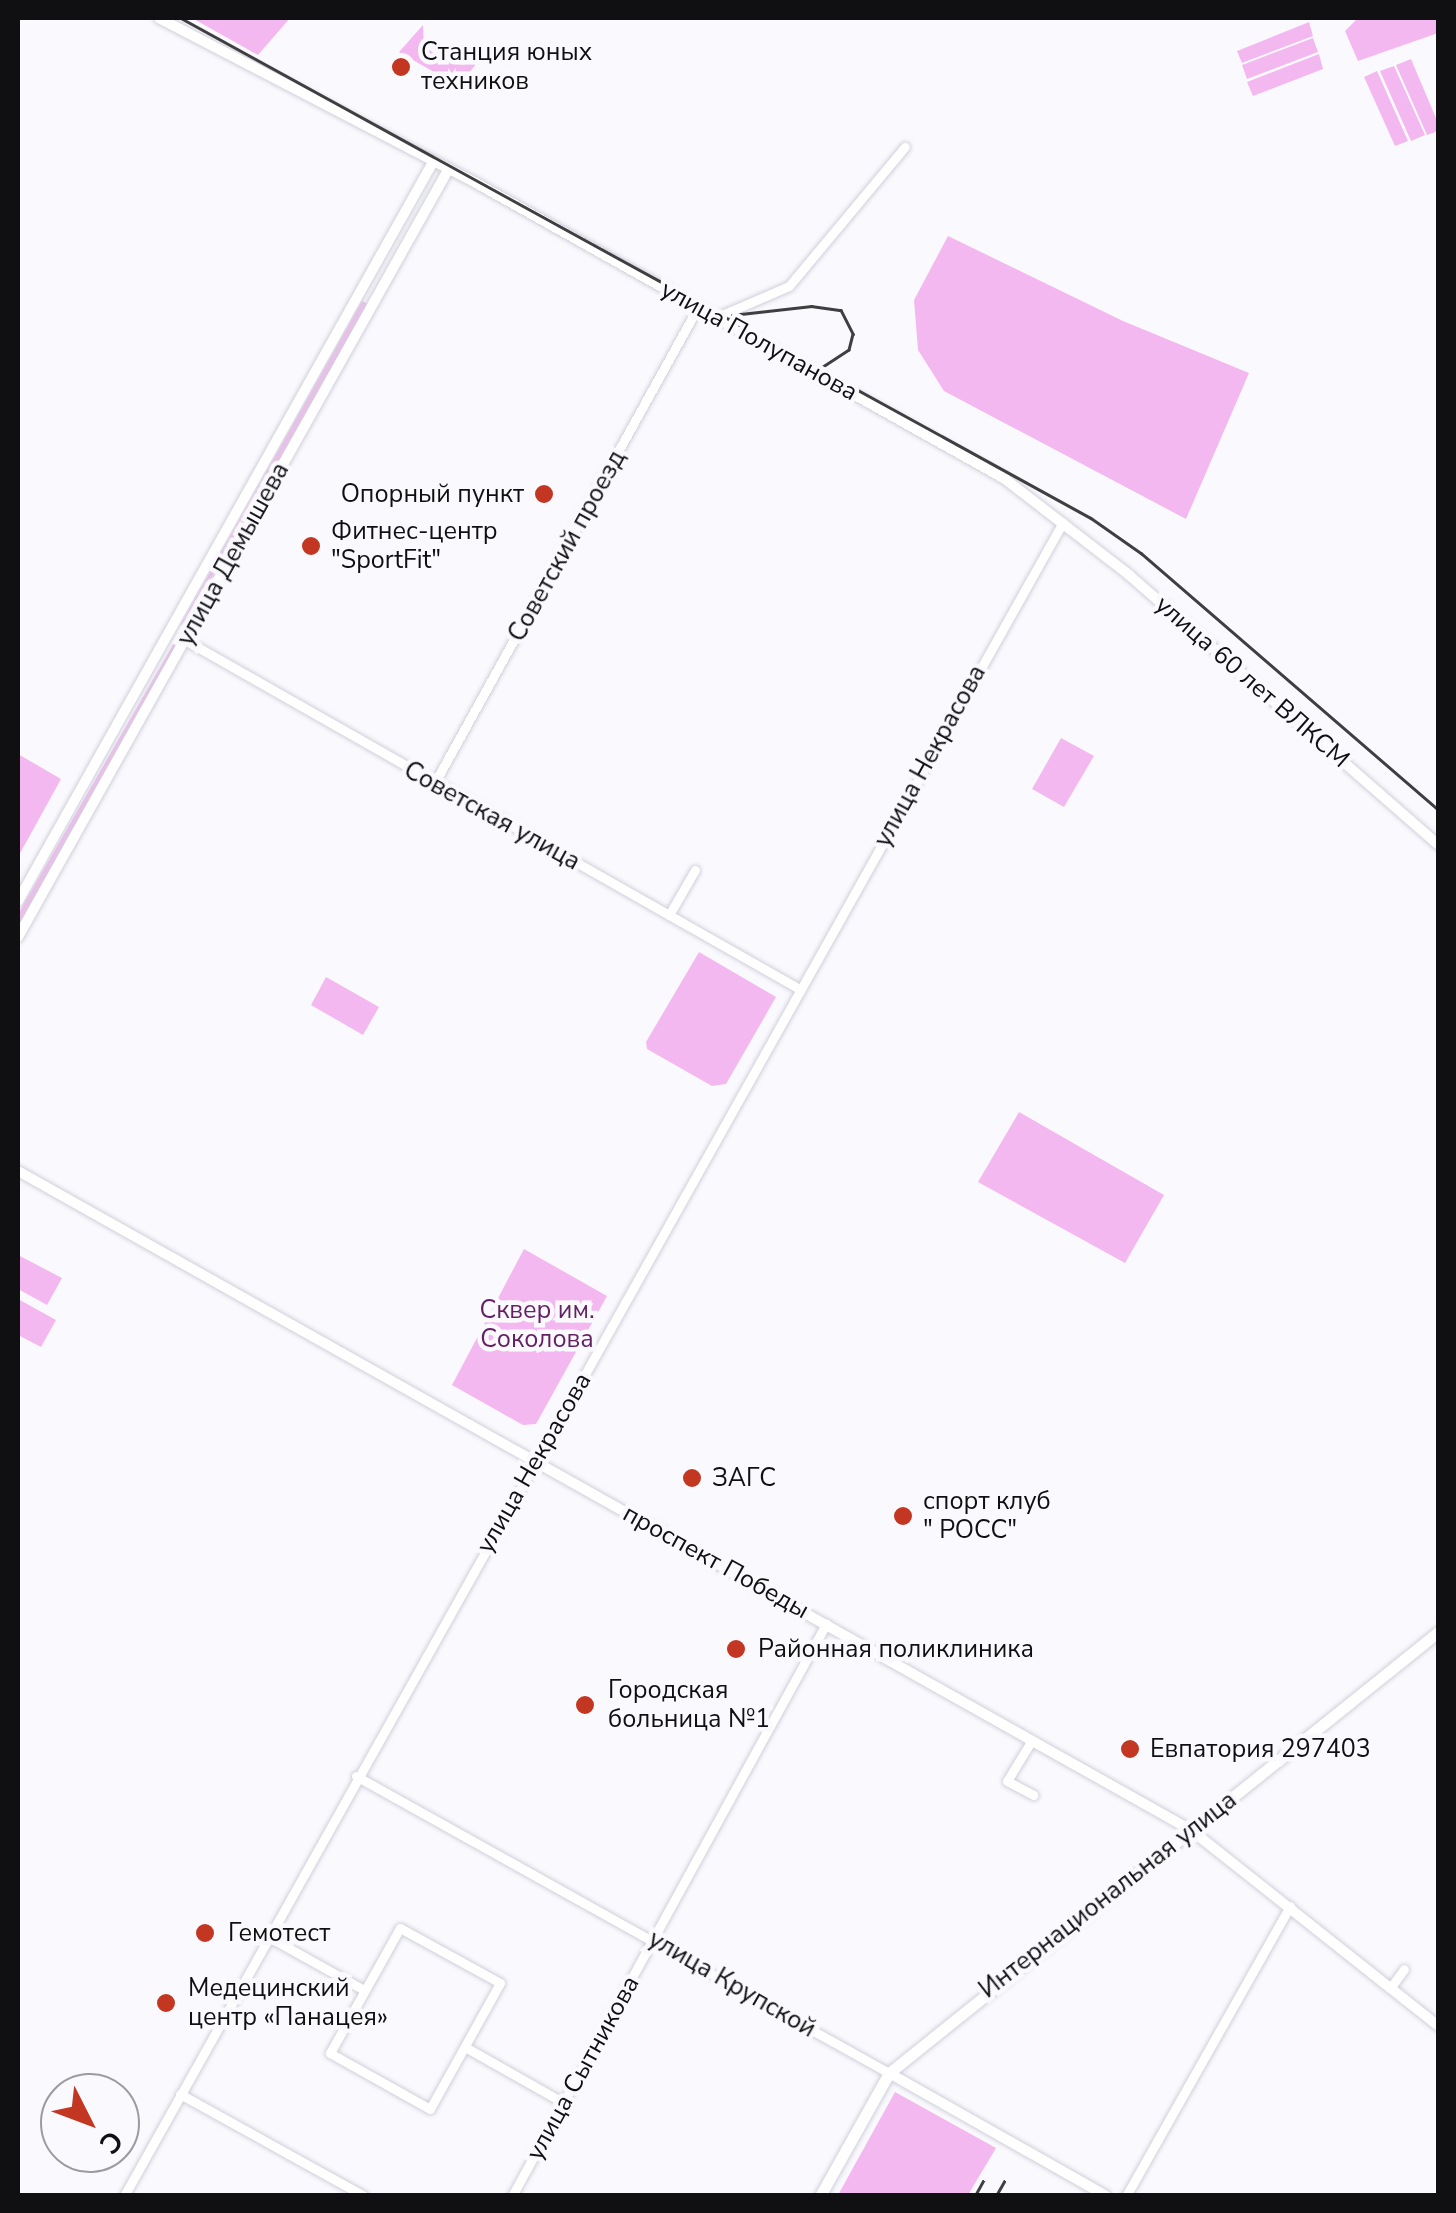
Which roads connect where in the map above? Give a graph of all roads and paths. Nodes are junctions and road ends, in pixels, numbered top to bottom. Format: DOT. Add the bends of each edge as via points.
graph roads {
  1 [pos="159,18"];
  2 [pos="905,147"];
  3 [pos="433,162"];
  4 [pos="448,170"];
  5 [pos="362,290"];
  6 [pos="376,298"];
  7 [pos="698,307"];
  8 [pos="717,316"];
  9 [pos="1063,522"];
  10 [pos="169,634"];
  11 [pos="186,640"];
  12 [pos="434,784"];
  13 [pos="1438,846"];
  14 [pos="695,870"];
  15 [pos="18,901"];
  16 [pos="668,916"];
  17 [pos="18,937"];
  18 [pos="801,990"];
  19 [pos="18,1170"];
  20 [pos="536,1461"];
  21 [pos="826,1624"];
  22 [pos="1438,1632"];
  23 [pos="1032,1740"];
  24 [pos="356,1776"];
  25 [pos="1033,1795"];
  26 [pos="1190,1830"];
  27 [pos="1290,1906"];
  28 [pos="267,1936"];
  29 [pos="655,1940"];
  30 [pos="1404,1969"];
  31 [pos="1391,1987"];
  32 [pos="364,1990"];
  33 [pos="1438,2026"];
  34 [pos="465,2047"];
  35 [pos="888,2074"];
  36 [pos="180,2094"];
  37 [pos="564,2103"];
  38 [pos="1091,2192"];
  39 [pos="124,2196"];
  40 [pos="364,2196"];
  41 [pos="512,2196"];
  42 [pos="820,2196"];
  43 [pos="1106,2196"];
  44 [pos="1126,2196"];
  1 -- 3 [label="street"];
  2 -- 8 [label="street" via="790,286"];
  3 -- 4 [label="street, улица Полупанова"];
  3 -- 5 [label="street, улица Демышева"];
  4 -- 6 [label="street, улица Демышева"];
  4 -- 7 [label="street, улица Полупанова"];
  5 -- 6 [label="street"];
  5 -- 10 [label="street, улица Демышева"];
  6 -- 11 [label="street, улица Демышева"];
  7 -- 8 [label="street, улица Полупанова"];
  7 -- 12 [label="street, Советский проезд"];
  8 -- 9 [label="street, улица Полупанова" via="1005,479"];
  9 -- 13 [label="street, улица 60 лет ВЛКСМ"];
  9 -- 18 [label="street, улица Некрасова"];
  10 -- 11 [label="street"];
  10 -- 15 [label="street, улица Демышева"];
  11 -- 12 [label="street, Советская улица"];
  11 -- 17 [label="street, улица Демышева"];
  12 -- 16 [label="street, Советская улица"];
  14 -- 16 [label="street"];
  16 -- 18 [label="street, Советская улица"];
  18 -- 20 [label="street, улица Некрасова"];
  19 -- 20 [label="street, проспект Победы"];
  20 -- 21 [label="street, проспект Победы"];
  20 -- 24 [label="street, улица Некрасова"];
  21 -- 23 [label="street, проспект Победы"];
  21 -- 29 [label="street, улица Сытникова"];
  22 -- 26 [label="main road, Интернациональная улица"];
  23 -- 25 [label="street" via="1007,1781"];
  23 -- 26 [label="street, проспект Победы"];
  24 -- 28 [label="street, улица Некрасова"];
  24 -- 29 [label="street, улица Крупской"];
  26 -- 27 [label="street, проспект Победы"];
  26 -- 35 [label="main road, Интернациональная улица"];
  27 -- 31 [label="street, проспект Победы"];
  27 -- 44 [label="street"];
  28 -- 32 [label="street"];
  28 -- 36 [label="street, улица Некрасова"];
  29 -- 35 [label="street, улица Крупской"];
  29 -- 37 [label="street, улица Сытникова"];
  30 -- 31 [label="street"];
  31 -- 33 [label="street, проспект Победы"];
  32 -- 34 [label="street" via="330,2054 430,2108"];
  32 -- 34 [label="street" via="400,1928 500,1983"];
  34 -- 37 [label="street"];
  35 -- 38 [label="street, улица Крупской"];
  35 -- 42 [label="main road, Интернациональная улица"];
  36 -- 39 [label="street, улица Некрасова"];
  36 -- 40 [label="street"];
  37 -- 41 [label="street, улица Сытникова"];
  38 -- 43 [label="street, улица Крупской"];
}
